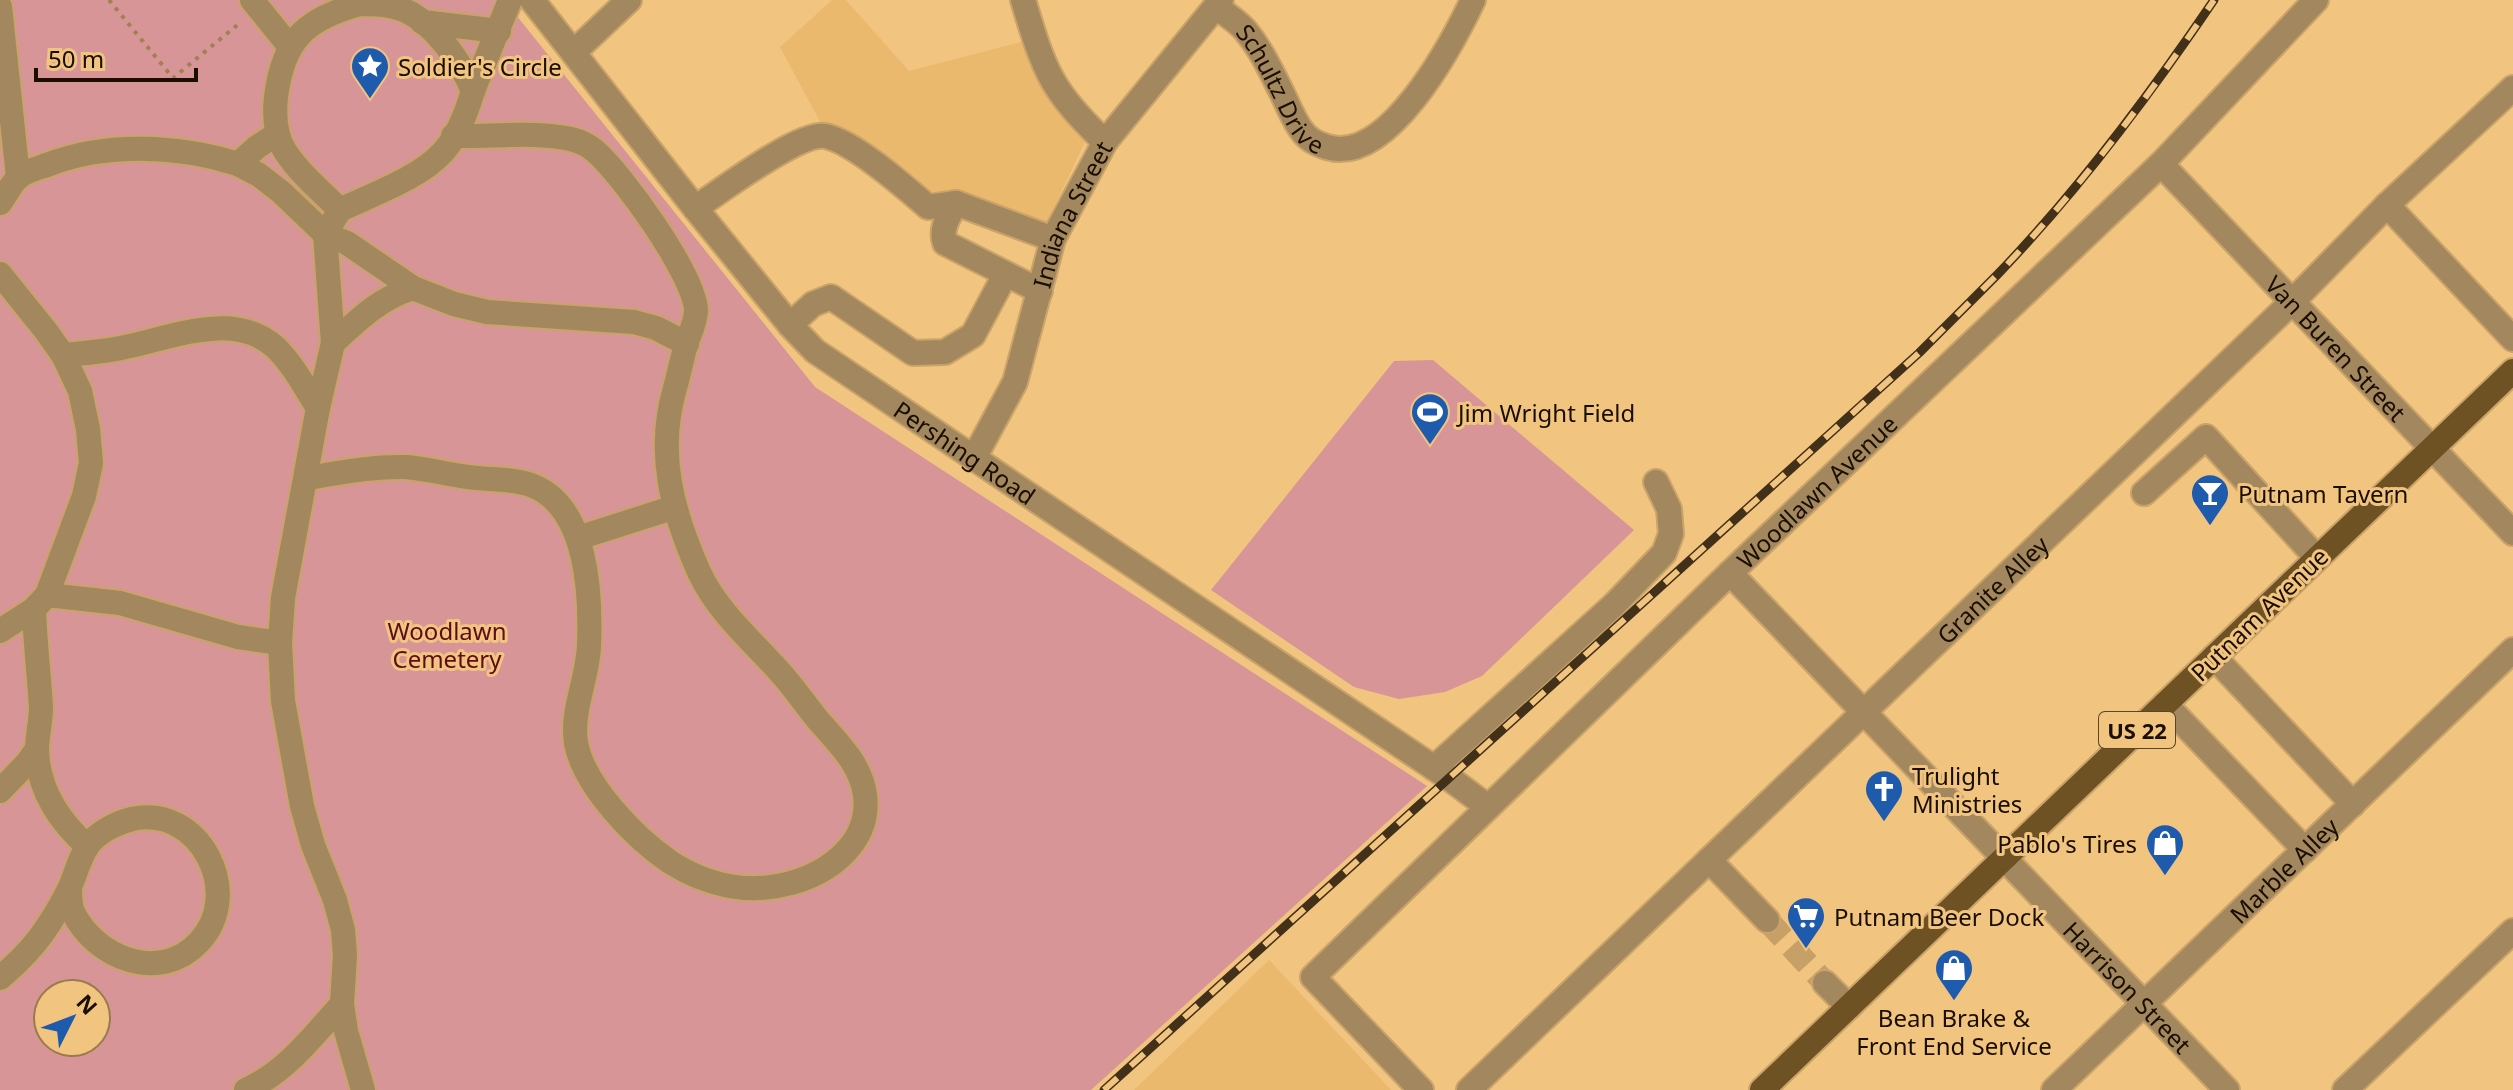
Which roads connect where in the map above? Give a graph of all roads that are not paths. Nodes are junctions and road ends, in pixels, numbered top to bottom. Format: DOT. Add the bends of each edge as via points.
graph roads {
  1 [pos="510,0"];
  2 [pos="532,0"];
  3 [pos="629,0"];
  4 [pos="1023,0"];
  5 [pos="1473,0"];
  6 [pos="2316,0"];
  7 [pos="1219,3"];
  8 [pos="255,4"];
  9 [pos="0,7"];
  10 [pos="408,11"];
  11 [pos="499,31"];
  12 [pos="290,47"];
  13 [pos="574,52"];
  14 [pos="2513,88"];
  15 [pos="473,91"];
  16 [pos="277,134"];
  17 [pos="453,136"];
  18 [pos="1105,142"];
  19 [pos="238,164"];
  20 [pos="2161,164"];
  21 [pos="18,177"];
  22 [pos="0,203"];
  23 [pos="956,203"];
  24 [pos="2387,205"];
  25 [pos="695,208"];
  26 [pos="340,210"];
  27 [pos="325,234"];
  28 [pos="1053,239"];
  29 [pos="0,274"];
  30 [pos="1005,275"];
  31 [pos="413,288"];
  32 [pos="1040,291"];
  33 [pos="2292,302"];
  34 [pos="790,325"];
  35 [pos="2513,339"];
  36 [pos="333,343"];
  37 [pos="687,344"];
  38 [pos="63,355"];
  39 [pos="2513,371"];
  40 [pos="318,408"];
  41 [pos="2432,448"];
  42 [pos="974,458"];
  43 [pos="307,478"];
  44 [pos="1656,482"];
  45 [pos="2144,493"];
  46 [pos="675,507"];
  47 [pos="2513,533"];
  48 [pos="578,538"];
  49 [pos="2317,558"];
  50 [pos="1730,573"];
  51 [pos="19,612"];
  52 [pos="280,643"];
  53 [pos="2513,650"];
  54 [pos="2214,657"];
  55 [pos="2165,704"];
  56 [pos="1864,712"];
  57 [pos="37,749"];
  58 [pos="1434,768"];
  59 [pos="0,791"];
  60 [pos="2353,804"];
  61 [pos="1488,807"];
  62 [pos="87,846"];
  63 [pos="2305,850"];
  64 [pos="2003,858"];
  65 [pos="1709,860"];
  66 [pos="70,888"];
  67 [pos="1767,920"];
  68 [pos="2513,931"];
  69 [pos="0,978"];
  70 [pos="1825,983"];
  71 [pos="342,1004"];
  72 [pos="2144,1004"];
  73 [pos="1849,1007"];
  74 [pos="246,1090"];
  75 [pos="363,1090"];
  76 [pos="1421,1090"];
  77 [pos="1469,1090"];
  78 [pos="1762,1090"];
  79 [pos="2054,1090"];
  80 [pos="2227,1090"];
  81 [pos="2345,1090"];
  1 -- 11 [label="street"];
  2 -- 13 [label="street, Pershing Road"];
  3 -- 13 [label="street"];
  4 -- 18 [label="street" via="1057,88"];
  5 -- 7 [label="street, Schultz Drive" via="1452,44 1396,118 1364,145 1348,150 1314,143 1302,131 1262,54"];
  6 -- 20 [label="street, Woodlawn Avenue"];
  7 -- 18 [label="street, Indiana Street"];
  8 -- 12 [label="street"];
  9 -- 21 [label="street"];
  10 -- 11 [label="street"];
  10 -- 12 [label="street" via="381,4 337,10 302,32"];
  10 -- 15 [label="street" via="462,66"];
  11 -- 15 [label="street"];
  12 -- 16 [label="street" via="278,83"];
  13 -- 25 [label="street, Pershing Road"];
  14 -- 24 [label="street, Granite Alley"];
  15 -- 17 [label="street"];
  16 -- 19 [label="street"];
  16 -- 26 [label="street" via="296,164"];
  17 -- 26 [label="street" via="444,152 425,167"];
  17 -- 37 [label="street" via="538,135 591,147 626,186 682,271 696,311"];
  18 -- 28 [label="street, Indiana Street"];
  19 -- 21 [label="street" via="131,149 97,151"];
  19 -- 27 [label="street" via="281,192"];
  20 -- 33 [label="street, Van Buren Street"];
  20 -- 50 [label="street, Woodlawn Avenue"];
  21 -- 22 [label="street"];
  23 -- 25 [label="street" via="928,207 892,176 824,136 803,140 774,156"];
  23 -- 28 [label="street"];
  23 -- 30 [label="street" via="945,223 945,243"];
  24 -- 33 [label="street, Granite Alley"];
  24 -- 35 [label="street"];
  25 -- 34 [label="street, Pershing Road"];
  26 -- 27 [label="street"];
  27 -- 31 [label="street"];
  27 -- 36 [label="street"];
  28 -- 32 [label="street, Indiana Street"];
  29 -- 38 [label="street"];
  30 -- 32 [label="street"];
  30 -- 34 [label="street" via="973,335 945,352 913,353 831,297 813,304"];
  31 -- 36 [label="street" via="392,294"];
  31 -- 37 [label="street" via="487,312 634,322"];
  32 -- 42 [label="street, Indiana Street" via="1015,382"];
  33 -- 41 [label="street, Van Buren Street"];
  33 -- 56 [label="street, Granite Alley"];
  34 -- 42 [label="street, Pershing Road" via="815,351"];
  36 -- 40 [label="street"];
  37 -- 46 [label="street" via="666,430 667,480"];
  38 -- 40 [label="street" via="234,329 274,347"];
  38 -- 51 [label="street" via="80,391 91,463 84,496"];
  39 -- 41 [label="main road, Putnam Avenue / US 22"];
  40 -- 43 [label="street"];
  41 -- 47 [label="street, Van Buren Street"];
  41 -- 49 [label="main road, Putnam Avenue / US 22"];
  42 -- 58 [label="street, Pershing Road"];
  43 -- 48 [label="street" via="405,467 516,481 547,494"];
  43 -- 52 [label="street" via="283,598"];
  44 -- 58 [label="street" via="1669,509 1671,534 1664,553"];
  45 -- 49 [label="street" via="2206,437"];
  46 -- 48 [label="street"];
  46 -- 48 [label="street" via="715,601 853,762 865,791 865,822 850,847 822,871 786,885 726,886 685,872 644,840 593,784 576,735 589,646"];
  49 -- 54 [label="main road, Putnam Avenue / US 22"];
  50 -- 56 [label="street, Harrison Street"];
  50 -- 61 [label="street, Woodlawn Avenue"];
  51 -- 52 [label="street" via="120,603 238,637"];
  51 -- 57 [label="street" via="35,646 41,707"];
  52 -- 71 [label="street" via="283,701 302,806 343,930"];
  53 -- 60 [label="street, Marble Alley"];
  54 -- 55 [label="main road, Putnam Avenue / US 22"];
  54 -- 60 [label="street"];
  55 -- 63 [label="street"];
  55 -- 64 [label="main road, Putnam Avenue / US 22"];
  56 -- 64 [label="street, Harrison Street"];
  56 -- 65 [label="street, Granite Alley"];
  57 -- 59 [label="street"];
  57 -- 62 [label="street" via="51,805"];
  58 -- 61 [label="street, Pershing Road"];
  60 -- 63 [label="street, Marble Alley"];
  61 -- 76 [label="street, Woodlawn Avenue" via="1313,977"];
  62 -- 66 [label="street"];
  62 -- 66 [label="street" via="106,830 135,818 172,821 190,832 211,863 218,895 209,930 189,951 162,962 127,960 89,937 72,909"];
  63 -- 72 [label="street, Marble Alley"];
  64 -- 72 [label="street, Harrison Street"];
  64 -- 73 [label="main road, Putnam Avenue / US 22"];
  65 -- 67 [label="street"];
  65 -- 77 [label="street, Granite Alley"];
  66 -- 69 [label="street" via="39,938"];
  68 -- 81 [label="street"];
  70 -- 73 [label="street"];
  71 -- 74 [label="street" via="289,1061"];
  71 -- 75 [label="street"];
  72 -- 79 [label="street, Marble Alley"];
  72 -- 80 [label="street, Harrison Street"];
  73 -- 78 [label="main road, Putnam Avenue / US 22"];
}
